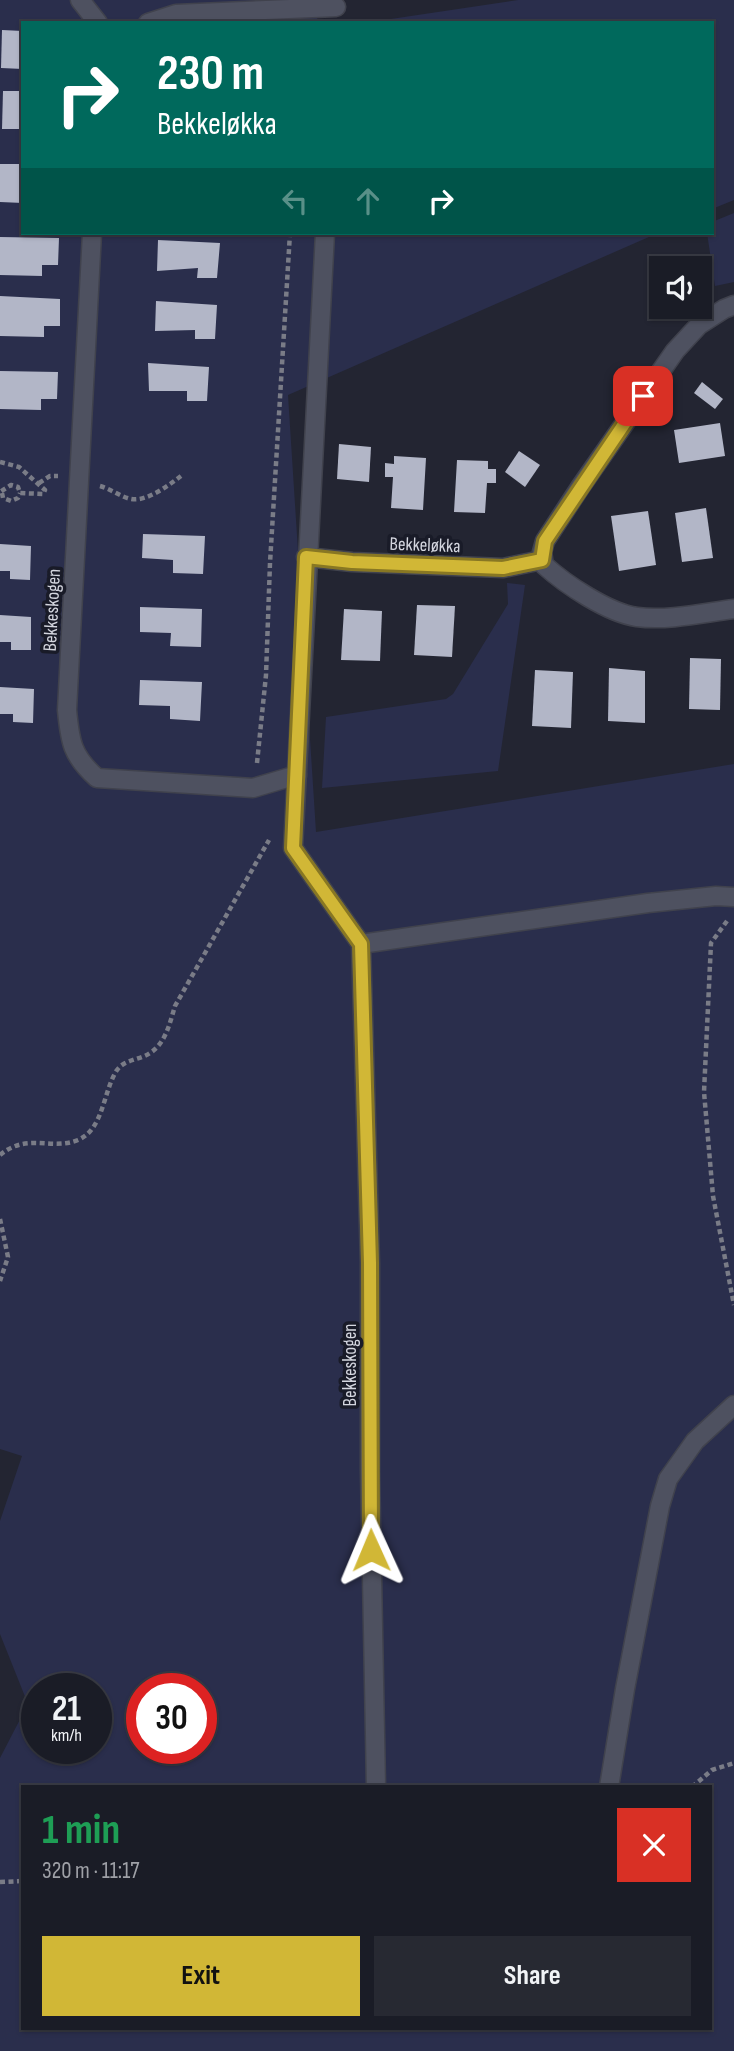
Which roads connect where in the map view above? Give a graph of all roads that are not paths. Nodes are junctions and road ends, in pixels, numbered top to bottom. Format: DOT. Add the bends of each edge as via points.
graph roads {
  1 [pos="80,0"];
  2 [pos="200,7"];
  3 [pos="336,10"];
  4 [pos="96,21"];
  5 [pos="154,21"];
  6 [pos="92,235"];
  7 [pos="325,235"];
  8 [pos="734,305"];
  9 [pos="306,557"];
  10 [pos="542,560"];
  11 [pos="734,609"];
  12 [pos="297,775"];
  13 [pos="734,897"];
  14 [pos="361,944"];
  15 [pos="734,1405"];
  16 [pos="376,1785"];
  17 [pos="610,1785"];
  1 -- 4 [label="street"];
  2 -- 3 [label="street"];
  2 -- 5 [label="street"];
  6 -- 12 [label="street, Bekkeskogen" via="66,710 70,744 82,765 97,778 253,788"];
  7 -- 9 [label="street"];
  8 -- 10 [label="street" via="698,325 675,351 545,541"];
  9 -- 10 [label="street, Bekkeløkka" via="503,568"];
  9 -- 12 [label="street"];
  10 -- 11 [label="street" via="558,578 625,615 647,618"];
  12 -- 14 [label="street" via="293,848"];
  13 -- 14 [label="street" via="648,903"];
  14 -- 16 [label="street, Bekkeskogen"];
  15 -- 17 [label="street" via="695,1441 668,1479"];
}
